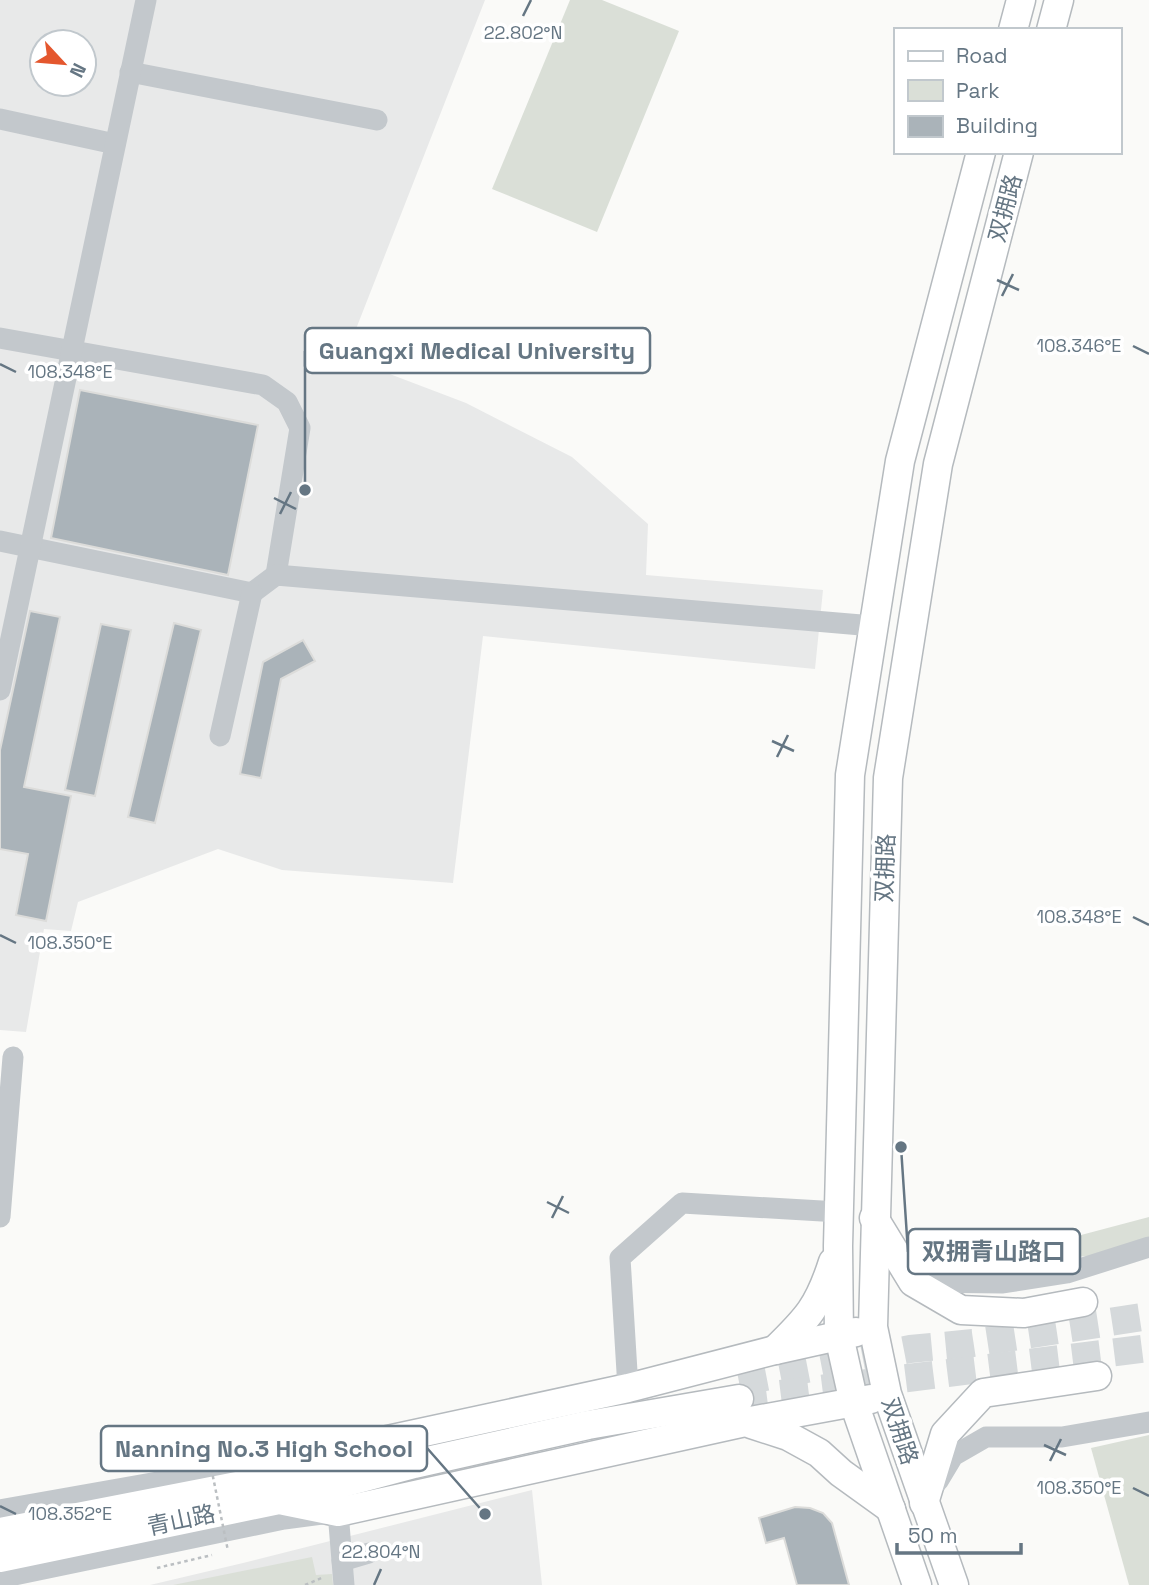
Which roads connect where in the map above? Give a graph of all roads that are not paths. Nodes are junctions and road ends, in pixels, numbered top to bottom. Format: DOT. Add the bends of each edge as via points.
graph roads {
  1 [pos="146,0"];
  2 [pos="1021,0"];
  3 [pos="1059,0"];
  4 [pos="1014,28"];
  5 [pos="1052,28"];
  6 [pos="130,72"];
  7 [pos="0,119"];
  8 [pos="377,120"];
  9 [pos="116,144"];
  10 [pos="980,154"];
  11 [pos="1018,154"];
  12 [pos="0,338"];
  13 [pos="72,351"];
  14 [pos="0,541"];
  15 [pos="30,548"];
  16 [pos="276,575"];
  17 [pos="252,593"];
  18 [pos="873,626"];
  19 [pos="0,690"];
  20 [pos="220,736"];
  21 [pos="13,1057"];
  22 [pos="839,1212"];
  23 [pos="0,1217"];
  24 [pos="874,1218"];
  25 [pos="838,1246"];
  26 [pos="1149,1247"];
  27 [pos="913,1282"];
  28 [pos="1083,1302"];
  29 [pos="873,1328"];
  30 [pos="839,1336"];
  31 [pos="775,1350"];
  32 [pos="1097,1376"];
  33 [pos="628,1388"];
  34 [pos="887,1394"];
  35 [pos="741,1401"];
  36 [pos="854,1403"];
  37 [pos="1149,1422"];
  38 [pos="346,1449"];
  39 [pos="269,1491"];
  40 [pos="924,1503"];
  41 [pos="891,1509"];
  42 [pos="0,1510"];
  43 [pos="338,1512"];
  44 [pos="0,1532"];
  45 [pos="369,1553"];
  46 [pos="0,1558"];
  47 [pos="342,1561"];
  48 [pos="0,1578"];
  49 [pos="344,1585"];
  50 [pos="917,1585"];
  51 [pos="954,1585"];
  1 -- 6 [label="street"];
  2 -- 4 [label="main road"];
  3 -- 5 [label="main road"];
  6 -- 8 [label="street"];
  6 -- 9 [label="street"];
  7 -- 9 [label="street"];
  9 -- 13 [label="street"];
  10 -- 18 [label="main road, 双拥路" via="900,461"];
  11 -- 24 [label="main road, 双拥路" via="938,464 888,778"];
  12 -- 13 [label="street"];
  13 -- 15 [label="street"];
  13 -- 16 [label="street" via="263,385 287,401 300,428"];
  14 -- 15 [label="street"];
  15 -- 17 [label="street"];
  15 -- 19 [label="street"];
  16 -- 17 [label="street"];
  16 -- 18 [label="street"];
  17 -- 20 [label="street"];
  18 -- 22 [label="main road, 双拥路" via="850,775"];
  21 -- 23 [label="street"];
  22 -- 25 [label="main road, 双拥路"];
  22 -- 33 [label="street" via="682,1203 620,1258"];
  24 -- 27 [label="main road"];
  24 -- 29 [label="main road, 双拥路"];
  25 -- 30 [label="main road, 双拥路"];
  25 -- 31 [label="main road" via="813,1311"];
  26 -- 27 [label="street" via="1067,1273 1003,1283"];
  27 -- 28 [label="main road" via="961,1310 1024,1313"];
  29 -- 30 [label="main road"];
  29 -- 34 [label="main road, 双拥路"];
  30 -- 31 [label="main road"];
  30 -- 36 [label="main road, 双拥路"];
  31 -- 33 [label="main road"];
  32 -- 40 [label="main road" via="983,1393 945,1434"];
  33 -- 38 [label="main road"];
  34 -- 36 [label="main road"];
  34 -- 40 [label="main road, 双拥路"];
  35 -- 36 [label="main road"];
  35 -- 39 [label="main road"];
  35 -- 41 [label="main road" via="788,1436 819,1452"];
  35 -- 43 [label="main road"];
  36 -- 41 [label="main road, 双拥路"];
  37 -- 40 [label="street" via="1062,1437 986,1437 953,1456"];
  38 -- 39 [label="main road"];
  38 -- 42 [label="street"];
  39 -- 43 [label="main road"];
  39 -- 44 [label="main road, 青山路"];
  39 -- 46 [label="main road, 青山路"];
  40 -- 51 [label="main road, 双拥路"];
  41 -- 50 [label="main road, 双拥路"];
  43 -- 47 [label="street"];
  43 -- 48 [label="street"];
  45 -- 47 [label="street"];
  47 -- 49 [label="street"];
}
